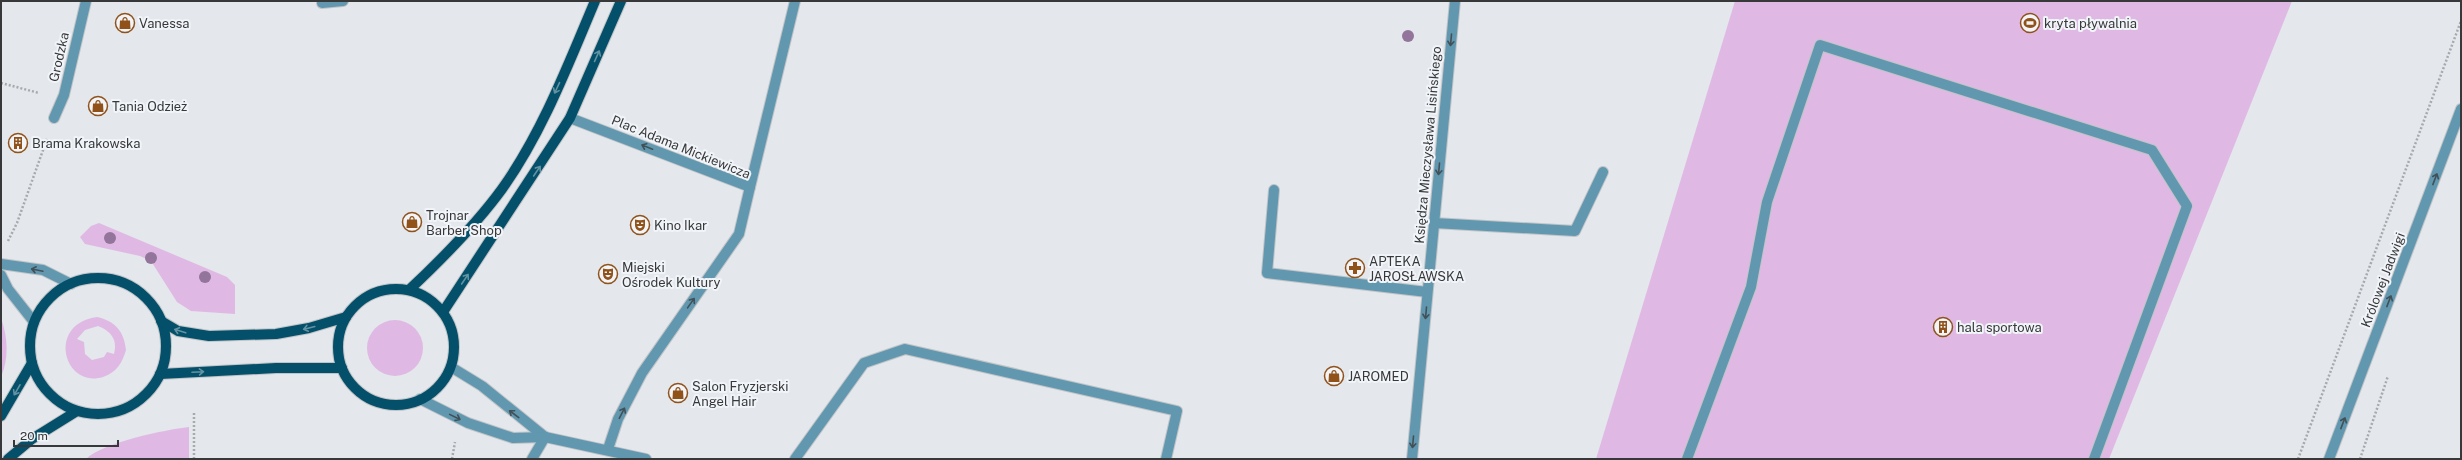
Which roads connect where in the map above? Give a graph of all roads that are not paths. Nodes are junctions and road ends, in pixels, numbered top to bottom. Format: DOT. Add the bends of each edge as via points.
graph roads {
  1 [pos="86,1"];
  2 [pos="343,1"];
  3 [pos="595,1"];
  4 [pos="621,1"];
  5 [pos="794,1"];
  6 [pos="1455,1"];
  7 [pos="322,3"];
  8 [pos="2461,109"];
  9 [pos="54,118"];
  10 [pos="570,118"];
  11 [pos="1603,172"];
  12 [pos="750,188"];
  13 [pos="1274,190"];
  14 [pos="1434,223"];
  15 [pos="1,264"];
  16 [pos="1,275"];
  17 [pos="71,284"];
  18 [pos="409,290"];
  19 [pos="1428,292"];
  20 [pos="443,312"];
  21 [pos="346,317"];
  22 [pos="161,321"];
  23 [pos="34,322"];
  24 [pos="32,363"];
  25 [pos="451,367"];
  26 [pos="342,368"];
  27 [pos="160,374"];
  28 [pos="420,400"];
  29 [pos="77,411"];
  30 [pos="1,416"];
  31 [pos="545,437"];
  32 [pos="608,449"];
  33 [pos="8,459"];
  34 [pos="532,459"];
  35 [pos="646,459"];
  36 [pos="795,459"];
  37 [pos="1166,459"];
  38 [pos="1412,459"];
  39 [pos="1687,459"];
  40 [pos="2094,459"];
  41 [pos="2329,459"];
  1 -- 9 [label="street, Grodzka" via="64,95"];
  2 -- 7 [label="street"];
  3 -- 18 [label="main road, one-way" via="537,131 502,189 469,230"];
  10 -- 4 [label="main road, one-way"];
  5 -- 12 [label="street"];
  6 -- 14 [label="street, Księdza Mieczysława Lisińskiego, one-way"];
  41 -- 8 [label="street, Królowej Jadwigi, one-way"];
  12 -- 10 [label="street, Plac Adama Mickiewicza, one-way"];
  20 -- 10 [label="main road, one-way"];
  11 -- 14 [label="street" via="1575,231"];
  32 -- 12 [label="street, Plac Adama Mickiewicza, one-way" via="618,419 642,373 739,234"];
  13 -- 19 [label="street" via="1267,273"];
  14 -- 19 [label="street, Księdza Mieczysława Lisińskiego"];
  17 -- 15 [label="street, one-way" via="43,270"];
  16 -- 23 [label="street" via="8,289"];
  17 -- 22 [label="main road" via="92,278 114,280 134,288 150,303"];
  17 -- 23 [label="main road" via="55,293 43,306"];
  18 -- 20 [label="main road" via="428,298"];
  18 -- 21 [label="main road" via="391,289 373,293 358,303"];
  19 -- 38 [label="street, Księdza Mieczysława Lisińskiego, one-way"];
  20 -- 25 [label="main road" via="454,338"];
  21 -- 22 [label="main road, one-way" via="276,334 209,336 178,331"];
  21 -- 26 [label="main road" via="339,334 338,351"];
  22 -- 27 [label="main road" via="166,345"];
  23 -- 24 [label="main road" via="30,342"];
  24 -- 29 [label="main road" via="41,384 57,400"];
  24 -- 30 [label="main road, one-way"];
  25 -- 28 [label="main road" via="442,383"];
  31 -- 25 [label="street, one-way" via="482,386"];
  27 -- 26 [label="main road, one-way" via="276,368"];
  26 -- 28 [label="main road" via="350,383 362,394 378,402 394,405"];
  27 -- 29 [label="main road" via="149,391 134,404 116,412 96,414"];
  28 -- 31 [label="street, one-way" via="468,423 513,438"];
  29 -- 33 [label="main road" via="32,439"];
  31 -- 32 [label="street"];
  31 -- 34 [label="street"];
  32 -- 35 [label="street"];
  36 -- 37 [label="street" via="864,363 905,349 1177,411"];
  39 -- 40 [label="street" via="1751,287 1767,202 1820,45 2152,150 2187,206"];
}
